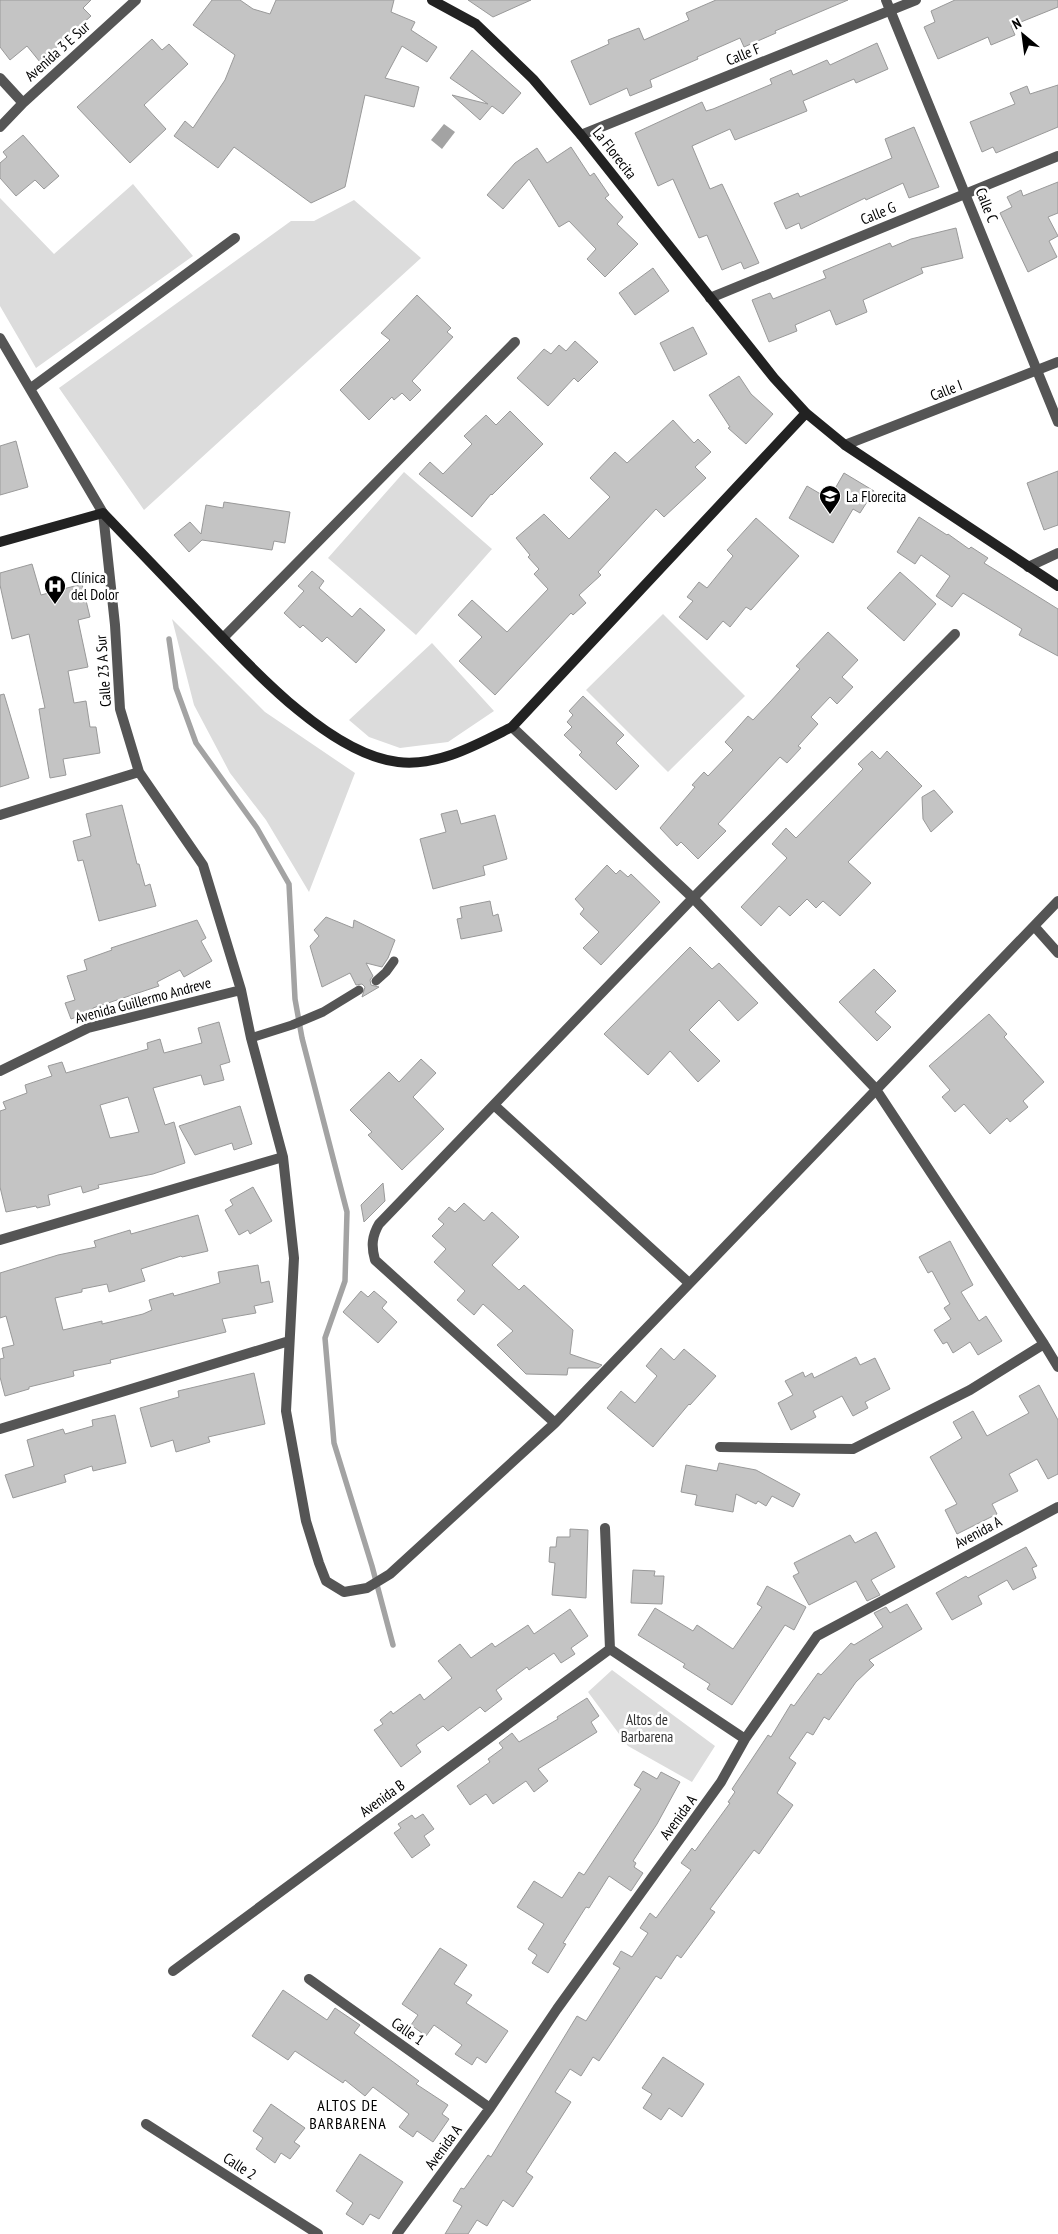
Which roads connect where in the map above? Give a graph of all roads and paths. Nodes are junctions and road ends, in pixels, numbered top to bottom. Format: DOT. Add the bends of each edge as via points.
graph roads {
  1 [pos="136,0"];
  2 [pos="432,0"];
  3 [pos="886,0"];
  4 [pos="916,0"];
  5 [pos="890,10"];
  6 [pos="0,78"];
  7 [pos="23,102"];
  8 [pos="0,127"];
  9 [pos="581,135"];
  10 [pos="1058,156"];
  11 [pos="966,193"];
  12 [pos="235,238"];
  13 [pos="710,298"];
  14 [pos="0,338"];
  15 [pos="516,342"];
  16 [pos="1058,362"];
  17 [pos="1037,370"];
  18 [pos="31,388"];
  19 [pos="806,413"];
  20 [pos="1058,422"];
  21 [pos="845,445"];
  22 [pos="103,513"];
  23 [pos="0,542"];
  24 [pos="1058,553"];
  25 [pos="1028,567"];
  26 [pos="1058,586"];
  27 [pos="955,634"];
  28 [pos="223,638"];
  29 [pos="512,726"];
  30 [pos="139,772"];
  31 [pos="0,815"];
  32 [pos="693,898"];
  33 [pos="1058,901"];
  34 [pos="1034,926"];
  35 [pos="1058,953"];
  36 [pos="394,961"];
  37 [pos="376,981"];
  38 [pos="242,990"];
  39 [pos="359,990"];
  40 [pos="251,1038"];
  41 [pos="0,1070"];
  42 [pos="876,1088"];
  43 [pos="494,1105"];
  44 [pos="283,1157"];
  45 [pos="0,1240"];
  46 [pos="689,1283"];
  47 [pos="289,1341"];
  48 [pos="1044,1344"];
  49 [pos="1058,1367"];
  50 [pos="555,1423"];
  51 [pos="0,1429"];
  52 [pos="720,1447"];
  53 [pos="1058,1506"];
  54 [pos="605,1528"];
  55 [pos="610,1649"];
  56 [pos="745,1739"];
  57 [pos="173,1971"];
  58 [pos="309,1979"];
  59 [pos="490,2108"];
  60 [pos="146,2124"];
  61 [pos="318,2234"];
  62 [pos="397,2234"];
  1 -- 7 [label="street, Avenida 3 E Sur"];
  2 -- 9 [label="street, La Florecita" via="476,24 533,78"];
  3 -- 5 [label="street, Calle C"];
  4 -- 5 [label="street, Calle F"];
  5 -- 9 [label="street, Calle F"];
  5 -- 11 [label="street, Calle C"];
  6 -- 7 [label="street"];
  7 -- 8 [label="street, Avenida 3 E Sur"];
  9 -- 13 [label="street, La Florecita"];
  10 -- 11 [label="street, Calle G"];
  11 -- 13 [label="street, Calle G"];
  11 -- 17 [label="street, Calle C"];
  12 -- 18 [label="street"];
  13 -- 19 [label="street, La Florecita"];
  14 -- 18 [label="street, Calle 23 A Sur"];
  15 -- 28 [label="street"];
  16 -- 17 [label="street, Calle I"];
  17 -- 20 [label="street, Calle C"];
  17 -- 21 [label="street, Calle I"];
  18 -- 22 [label="street, Calle 23 A Sur"];
  19 -- 21 [label="street, La Florecita"];
  19 -- 29 [label="street"];
  21 -- 25 [label="street, La Florecita"];
  22 -- 23 [label="street"];
  22 -- 28 [label="street"];
  22 -- 30 [label="street, Calle 23 A Sur" via="120,709"];
  24 -- 25 [label="street"];
  25 -- 26 [label="street, La Florecita"];
  27 -- 32 [label="street"];
  28 -- 29 [label="street" via="312,721 365,754 398,763 430,761 472,747"];
  29 -- 32 [label="street"];
  30 -- 31 [label="street"];
  30 -- 38 [label="street, Calle 23 A Sur" via="203,865"];
  32 -- 42 [label="street"];
  32 -- 43 [label="street"];
  33 -- 34 [label="street, Calle 23 A Sur"];
  34 -- 35 [label="street"];
  34 -- 42 [label="street, Calle 23 A Sur"];
  36 -- 37 [label="lane"];
  38 -- 40 [label="street, Calle 23 A Sur"];
  38 -- 41 [label="street, Avenida Guillermo Andreve" via="88,1028"];
  39 -- 40 [label="lane" via="322,1012"];
  40 -- 44 [label="street, Calle 23 A Sur"];
  42 -- 46 [label="street, Calle 23 A Sur"];
  42 -- 48 [label="street"];
  43 -- 46 [label="street"];
  43 -- 50 [label="street" via="379,1224 372,1241 372,1251 375,1260"];
  44 -- 45 [label="street"];
  44 -- 47 [label="street, Calle 23 A Sur" via="294,1258"];
  46 -- 50 [label="street, Calle 23 A Sur"];
  47 -- 50 [label="street, Calle 23 A Sur" via="286,1411 306,1521 326,1581 344,1592 367,1588 390,1574"];
  47 -- 51 [label="street"];
  48 -- 49 [label="street"];
  48 -- 52 [label="street" via="970,1390 853,1449"];
  53 -- 56 [label="street, Avenida A" via="817,1636"];
  54 -- 55 [label="street"];
  55 -- 56 [label="street"];
  55 -- 57 [label="street, Avenida B"];
  56 -- 59 [label="street, Avenida A" via="722,1782 557,2009"];
  58 -- 59 [label="street, Calle 1"];
  59 -- 62 [label="street, Avenida A"];
  60 -- 61 [label="street, Calle 2"];
}
